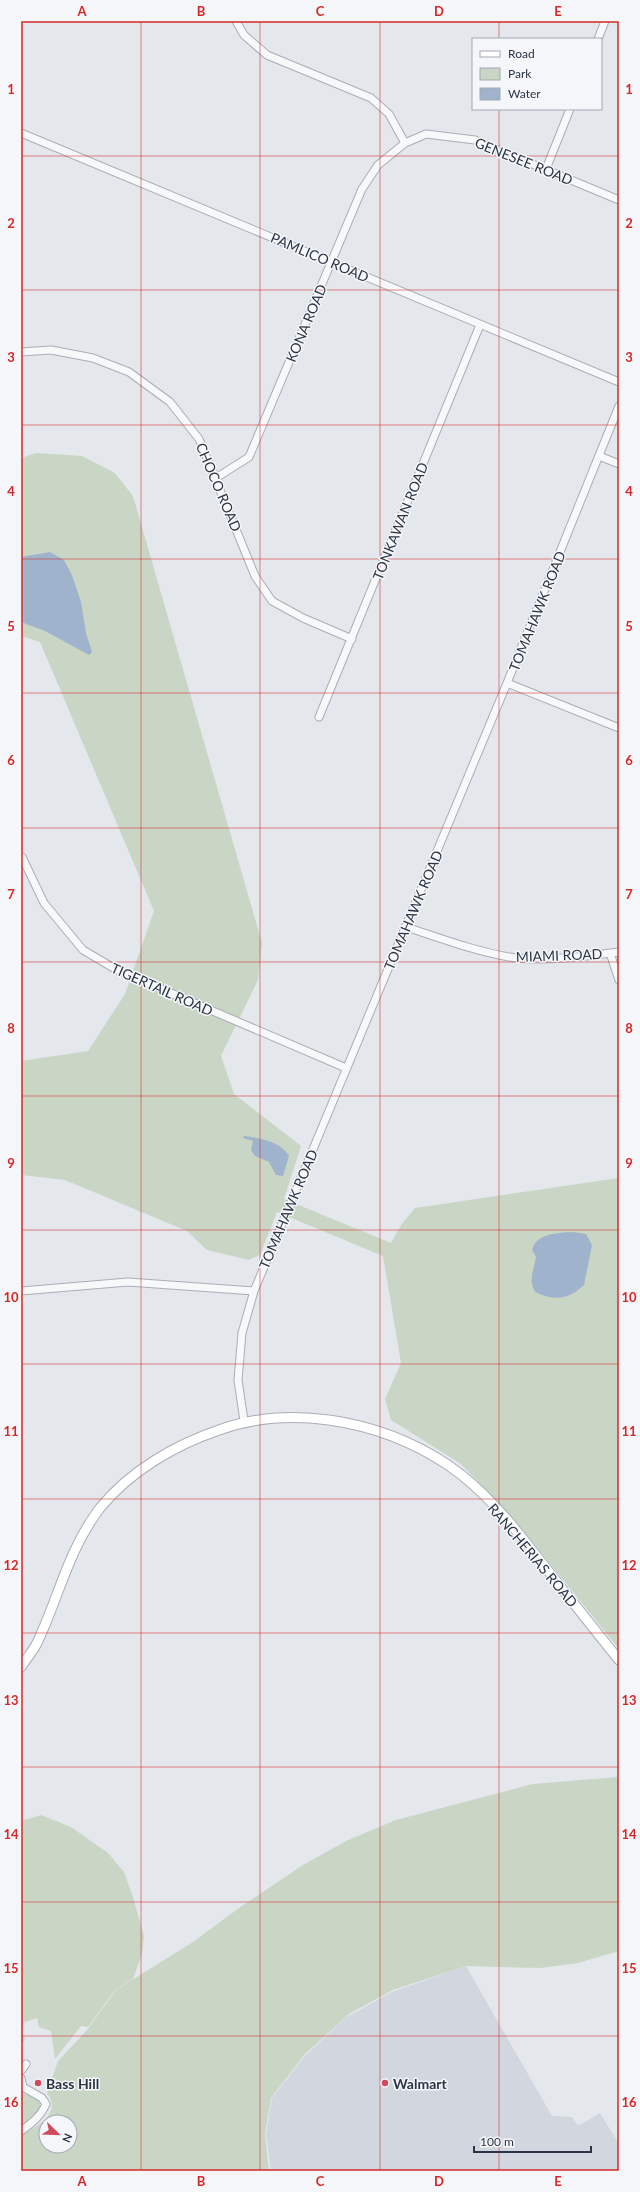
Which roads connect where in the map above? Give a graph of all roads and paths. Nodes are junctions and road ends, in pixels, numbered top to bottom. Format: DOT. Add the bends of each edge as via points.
graph roads {
  1 [pos="236,21"];
  2 [pos="605,21"];
  3 [pos="598,38"];
  4 [pos="570,110"];
  5 [pos="21,133"];
  6 [pos="405,143"];
  7 [pos="546,169"];
  8 [pos="619,200"];
  9 [pos="332,262"];
  10 [pos="480,325"];
  11 [pos="21,352"];
  12 [pos="619,382"];
  13 [pos="619,406"];
  14 [pos="599,456"];
  15 [pos="619,464"];
  16 [pos="216,478"];
  17 [pos="352,638"];
  18 [pos="507,683"];
  19 [pos="319,717"];
  20 [pos="619,728"];
  21 [pos="21,856"];
  22 [pos="406,927"];
  23 [pos="619,952"];
  24 [pos="610,953"];
  25 [pos="619,980"];
  26 [pos="346,1068"];
  27 [pos="21,1291"];
  28 [pos="254,1292"];
  29 [pos="244,1421"];
  30 [pos="619,1660"];
  31 [pos="21,1667"];
  32 [pos="26,2064"];
  33 [pos="21,2071"];
  34 [pos="21,2078"];
  35 [pos="21,2131"];
  1 -- 6 [label="street" via="244,35 267,55 371,98 389,114"];
  2 -- 3 [label="street"];
  4 -- 7 [label="street"];
  5 -- 9 [label="street, PAMLICO ROAD"];
  6 -- 7 [label="street, GENESEE ROAD" via="426,134 475,140"];
  6 -- 9 [label="street, KONA ROAD" via="378,165 362,188"];
  7 -- 8 [label="street, GENESEE ROAD"];
  9 -- 10 [label="street, PAMLICO ROAD"];
  9 -- 16 [label="street, KONA ROAD" via="249,457"];
  10 -- 12 [label="street, PAMLICO ROAD"];
  10 -- 17 [label="street, TONKAWAN ROAD"];
  11 -- 16 [label="street, CHOCO ROAD" via="51,350 93,358 129,372 170,402 199,439"];
  13 -- 14 [label="street, TOMAHAWK ROAD"];
  14 -- 15 [label="street"];
  14 -- 18 [label="street, TOMAHAWK ROAD"];
  16 -- 17 [label="street, CHOCO ROAD" via="256,576 272,600 303,618"];
  17 -- 19 [label="street, TONKAWAN ROAD"];
  18 -- 20 [label="street"];
  18 -- 22 [label="street, TOMAHAWK ROAD"];
  21 -- 26 [label="street, TIGERTAIL ROAD" via="44,903 83,950 117,970"];
  22 -- 24 [label="street, MIAMI ROAD" via="510,957 565,957"];
  22 -- 26 [label="street, TOMAHAWK ROAD"];
  23 -- 24 [label="street, MIAMI ROAD"];
  24 -- 25 [label="street"];
  26 -- 28 [label="street, TOMAHAWK ROAD"];
  27 -- 28 [label="street" via="128,1282"];
  28 -- 29 [label="street, TOMAHAWK ROAD" via="242,1333 238,1380"];
  29 -- 30 [label="street, RANCHERIAS ROAD" via="317,1418 358,1424 392,1435 449,1466 469,1482 513,1526"];
  29 -- 31 [label="street, RANCHERIAS ROAD" via="196,1438 155,1460 125,1483 100,1508 68,1563 37,1644"];
  32 -- 33 [label="street"];
  34 -- 35 [label="street" via="23,2087 42,2098 46,2104 34,2121"];
}
